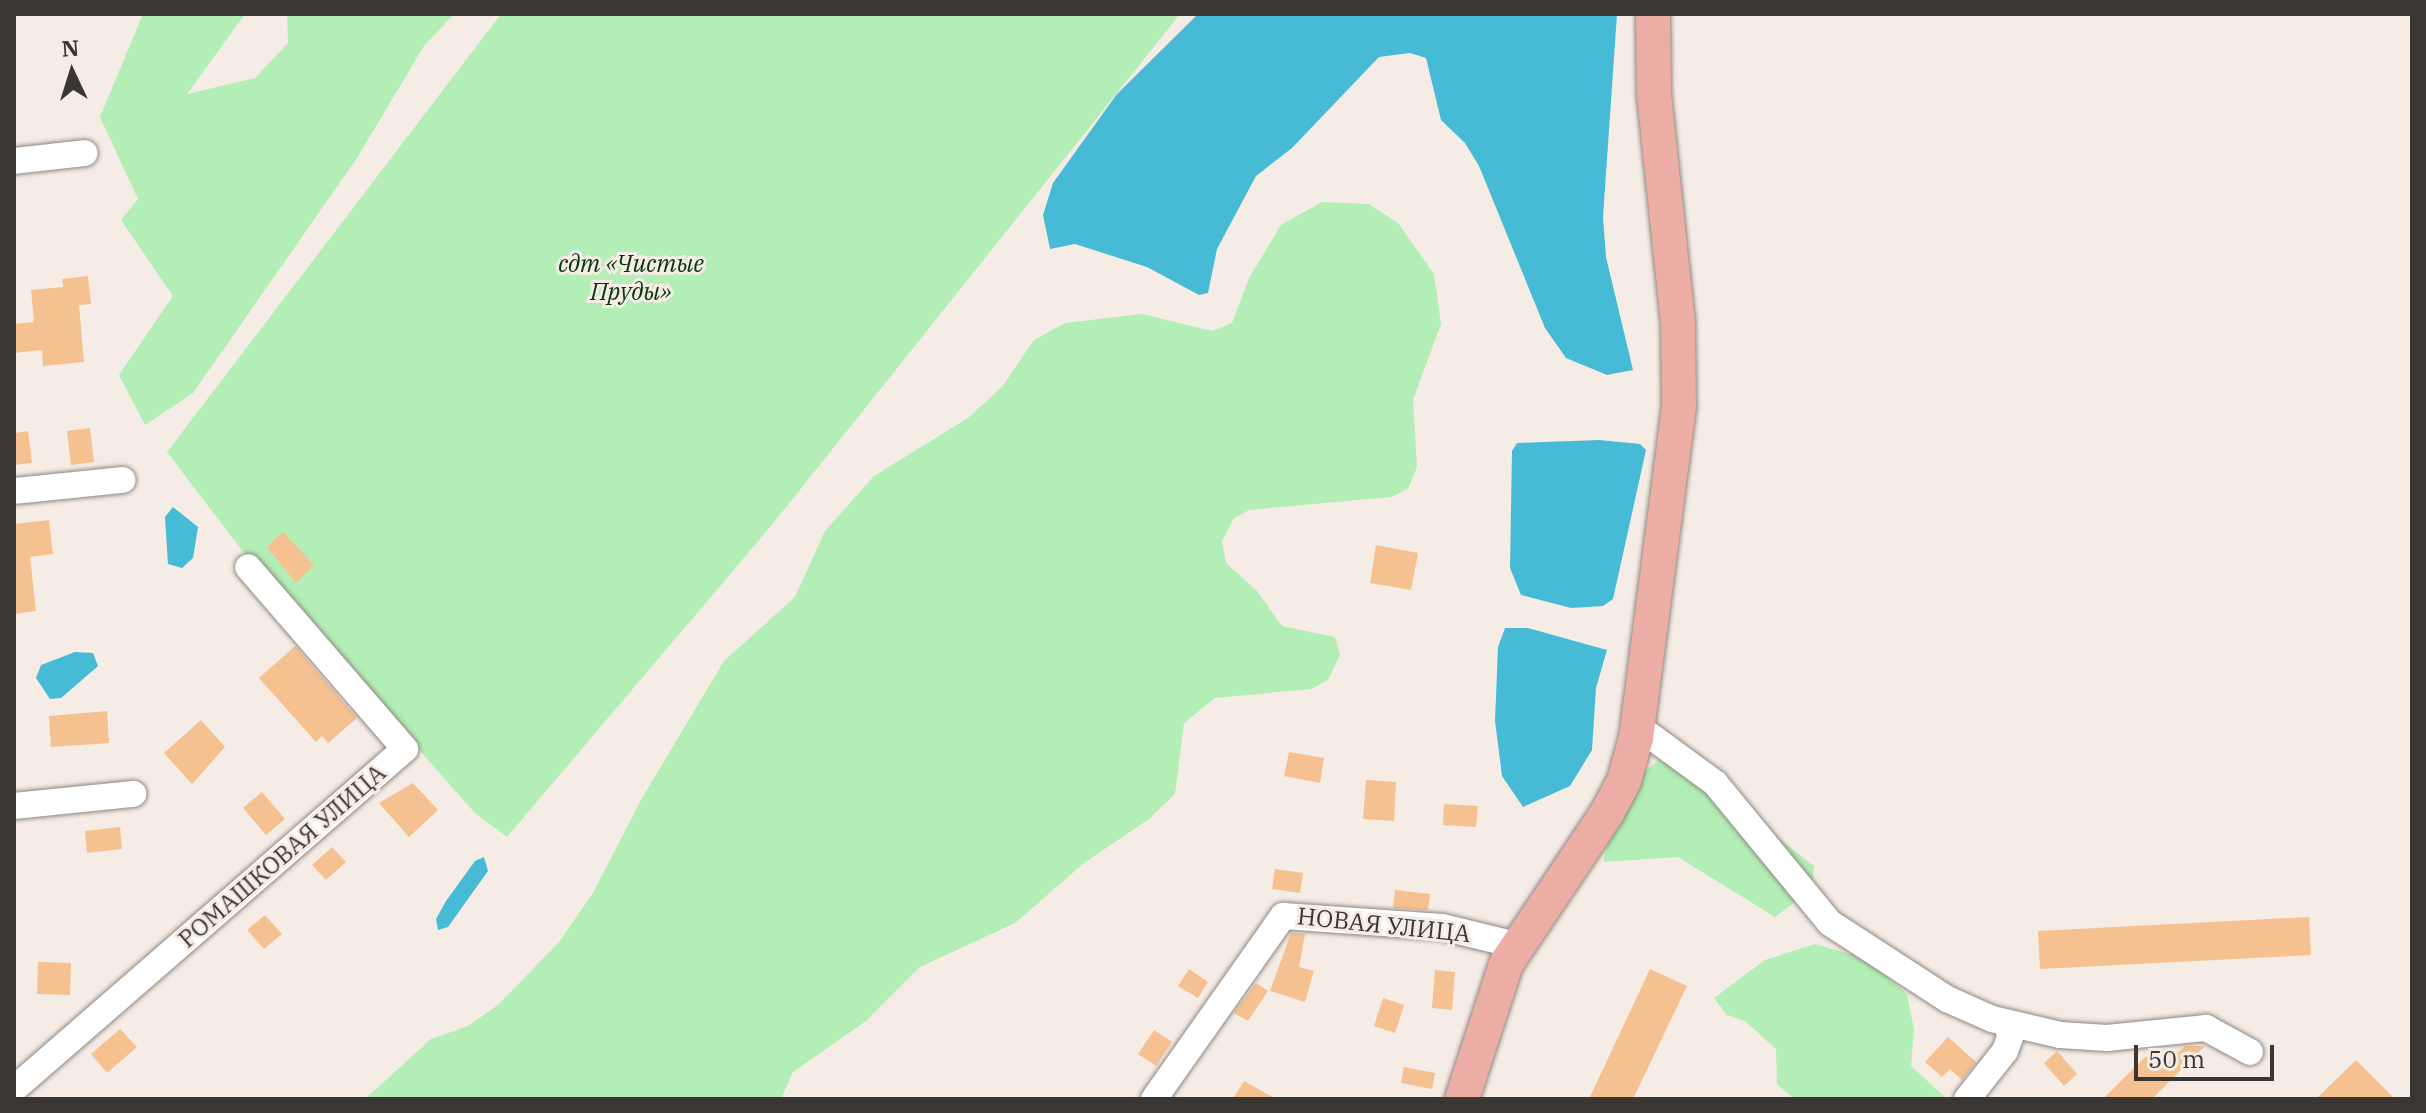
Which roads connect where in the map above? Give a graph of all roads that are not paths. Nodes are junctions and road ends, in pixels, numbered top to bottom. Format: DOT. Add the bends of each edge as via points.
graph roads {
  1 [pos="1653,14"];
  2 [pos="85,153"];
  3 [pos="14,161"];
  4 [pos="122,480"];
  5 [pos="14,491"];
  6 [pos="248,567"];
  7 [pos="1637,726"];
  8 [pos="133,794"];
  9 [pos="14,806"];
  10 [pos="1516,945"];
  11 [pos="2007,1023"];
  12 [pos="2250,1052"];
  13 [pos="14,1089"];
  14 [pos="1154,1099"];
  15 [pos="1462,1099"];
  16 [pos="1967,1099"];
  1 -- 7 [label="main road" via="1654,93 1678,323 1679,405"];
  2 -- 3 [label="street"];
  4 -- 5 [label="street"];
  6 -- 13 [label="street, РОМАШКОВАЯ УЛИЦА" via="405,749"];
  7 -- 10 [label="main road" via="1624,781"];
  7 -- 11 [label="street" via="1715,783 1830,923 1947,999"];
  8 -- 9 [label="street"];
  10 -- 14 [label="street, НОВАЯ УЛИЦА" via="1442,927 1283,916"];
  10 -- 15 [label="main road" via="1492,996"];
  11 -- 12 [label="street" via="2060,1035 2107,1038 2206,1028"];
  11 -- 16 [label="street" via="2005,1051"];
}
